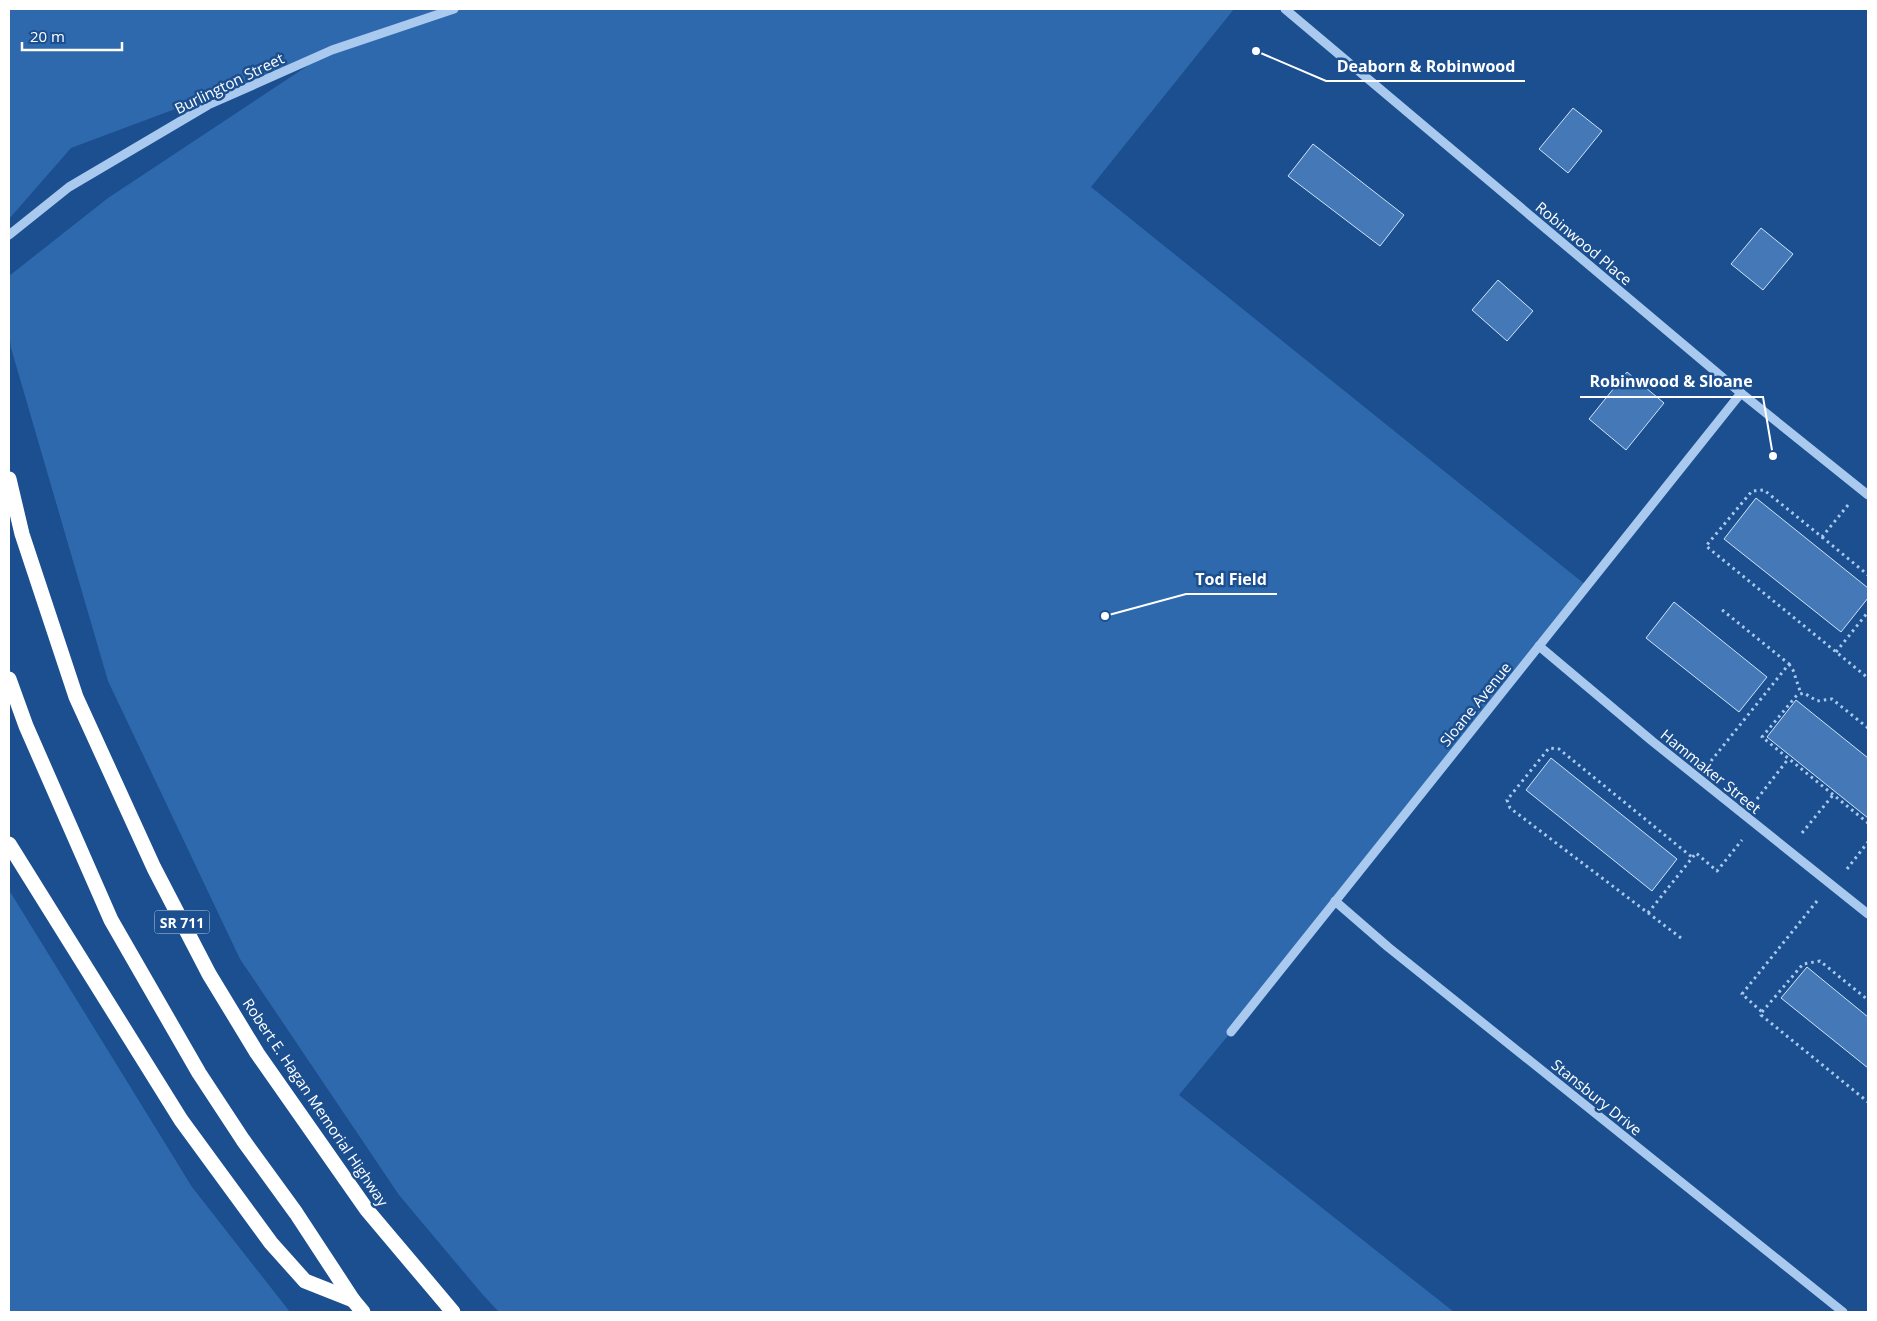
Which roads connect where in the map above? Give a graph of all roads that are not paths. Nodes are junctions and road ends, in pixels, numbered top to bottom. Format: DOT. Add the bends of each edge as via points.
graph roads {
  1 [pos="454,9"];
  2 [pos="1285,9"];
  3 [pos="9,236"];
  4 [pos="1741,393"];
  5 [pos="9,479"];
  6 [pos="1868,495"];
  7 [pos="1539,646"];
  8 [pos="9,679"];
  9 [pos="9,844"];
  10 [pos="1336,901"];
  11 [pos="1868,914"];
  12 [pos="1231,1032"];
  13 [pos="353,1300"];
  14 [pos="363,1312"];
  15 [pos="453,1312"];
  16 [pos="1843,1312"];
  1 -- 3 [label="street, Burlington Street" via="332,50 208,105 69,187"];
  2 -- 4 [label="street, Robinwood Place"];
  4 -- 6 [label="street, Robinwood Place"];
  4 -- 7 [label="street, Sloane Avenue"];
  5 -- 15 [label="highway, Robert E. Hagan Memorial Highway / SR 711" via="22,534 76,697 154,868 209,974 257,1053 367,1210"];
  7 -- 10 [label="street, Sloane Avenue"];
  7 -- 11 [label="street, Hammaker Street"];
  8 -- 13 [label="highway" via="26,726 111,920 199,1073"];
  9 -- 13 [label="highway" via="181,1120 271,1243 305,1280"];
  10 -- 12 [label="street, Sloane Avenue"];
  10 -- 16 [label="street, Stansbury Drive"];
  13 -- 14 [label="highway"];
}
